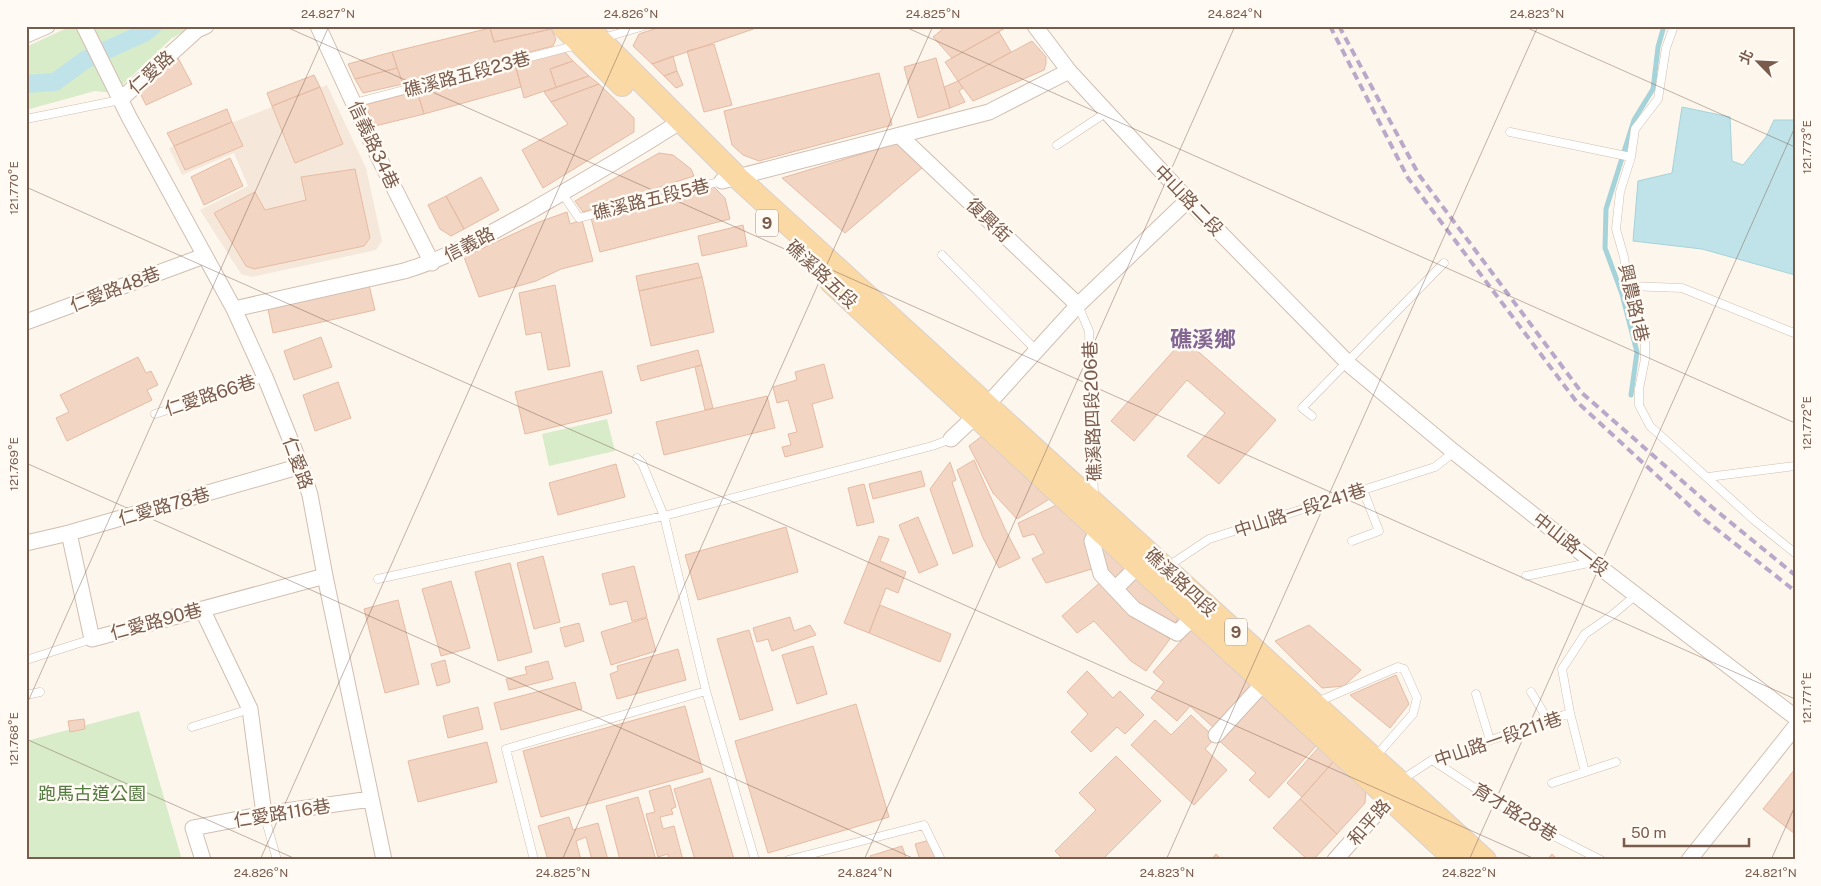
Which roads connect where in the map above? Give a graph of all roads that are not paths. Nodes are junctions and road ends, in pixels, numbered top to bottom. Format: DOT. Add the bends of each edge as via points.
graph roads {
  1 [pos="46,26"];
  2 [pos="206,26"];
  3 [pos="318,26"];
  4 [pos="563,26"];
  5 [pos="644,26"];
  6 [pos="1035,26"];
  7 [pos="1674,26"];
  8 [pos="85,30"];
  9 [pos="26,35"];
  10 [pos="588,37"];
  11 [pos="1069,71"];
  12 [pos="120,100"];
  13 [pos="354,103"];
  14 [pos="1107,112"];
  15 [pos="26,119"];
  16 [pos="674,125"];
  17 [pos="1510,132"];
  18 [pos="900,136"];
  19 [pos="1057,145"];
  20 [pos="1631,157"];
  21 [pos="730,180"];
  22 [pos="562,193"];
  23 [pos="1188,200"];
  24 [pos="942,255"];
  25 [pos="204,256"];
  26 [pos="432,263"];
  27 [pos="1444,263"];
  28 [pos="1628,286"];
  29 [pos="1078,305"];
  30 [pos="234,309"];
  31 [pos="26,322"];
  32 [pos="1794,333"];
  33 [pos="1037,351"];
  34 [pos="1348,364"];
  35 [pos="265,377"];
  36 [pos="982,410"];
  37 [pos="155,414"];
  38 [pos="1312,416"];
  39 [pos="950,439"];
  40 [pos="1454,452"];
  41 [pos="637,458"];
  42 [pos="301,466"];
  43 [pos="1795,466"];
  44 [pos="1708,477"];
  45 [pos="1363,490"];
  46 [pos="664,516"];
  47 [pos="1096,516"];
  48 [pos="69,533"];
  49 [pos="1352,541"];
  50 [pos="26,543"];
  51 [pos="1795,553"];
  52 [pos="1593,562"];
  53 [pos="1152,567"];
  54 [pos="325,576"];
  55 [pos="1526,576"];
  56 [pos="378,579"];
  57 [pos="1115,589"];
  58 [pos="1636,595"];
  59 [pos="202,609"];
  60 [pos="1199,611"];
  61 [pos="92,639"];
  62 [pos="26,660"];
  63 [pos="1270,676"];
  64 [pos="706,691"];
  65 [pos="40,692"];
  66 [pos="1531,692"];
  67 [pos="1476,694"];
  68 [pos="26,695"];
  69 [pos="1314,703"];
  70 [pos="250,709"];
  71 [pos="1570,713"];
  72 [pos="1795,718"];
  73 [pos="1548,720"];
  74 [pos="192,727"];
  75 [pos="1795,727"];
  76 [pos="1216,735"];
  77 [pos="1490,740"];
  78 [pos="1374,758"];
  79 [pos="1432,760"];
  80 [pos="1616,762"];
  81 [pos="1585,772"];
  82 [pos="1552,784"];
  83 [pos="1395,790"];
  84 [pos="371,799"];
  85 [pos="264,814"];
  86 [pos="203,860"];
  87 [pos="277,860"];
  88 [pos="384,860"];
  89 [pos="534,860"];
  90 [pos="755,860"];
  91 [pos="788,860"];
  92 [pos="941,860"];
  93 [pos="1335,860"];
  94 [pos="1456,860"];
  95 [pos="1485,860"];
  96 [pos="1601,860"];
  97 [pos="1690,860"];
  1 -- 9 [label="street"];
  2 -- 12 [label="street, 仁愛路" via="197,30"];
  3 -- 13 [label="street, 信義路34巷"];
  4 -- 10 [label="main road, 礁溪路五段 / 9"];
  5 -- 10 [label="lane, 礁溪路五段23巷"];
  6 -- 11 [label="street, 中山路二段"];
  7 -- 20 [label="lane, 興農路1巷" via="1666,48 1658,98 1635,129"];
  8 -- 12 [label="street, 仁愛路"];
  10 -- 13 [label="lane, 礁溪路五段23巷"];
  10 -- 16 [label="main road, 礁溪路五段 / 9"];
  11 -- 14 [label="street, 中山路二段"];
  11 -- 18 [label="street" via="989,112"];
  12 -- 15 [label="lane"];
  12 -- 25 [label="street, 仁愛路"];
  13 -- 26 [label="street, 信義路34巷"];
  14 -- 19 [label="lane"];
  14 -- 23 [label="street, 中山路二段"];
  16 -- 21 [label="main road, 礁溪路五段 / 9"];
  16 -- 22 [label="street, 信義路"];
  17 -- 20 [label="lane"];
  18 -- 21 [label="street"];
  18 -- 29 [label="street, 復興街"];
  20 -- 28 [label="lane, 興農路1巷" via="1620,192 1616,229"];
  21 -- 22 [label="lane, 礁溪路五段5巷" via="579,218"];
  21 -- 36 [label="main road, 礁溪路五段 / 9"];
  22 -- 26 [label="street, 信義路"];
  23 -- 29 [label="street"];
  23 -- 34 [label="street, 中山路二段"];
  24 -- 33 [label="lane"];
  25 -- 30 [label="street, 仁愛路"];
  25 -- 31 [label="street, 仁愛路48巷"];
  26 -- 30 [label="street, 信義路"];
  27 -- 34 [label="lane"];
  28 -- 32 [label="lane" via="1682,288"];
  28 -- 44 [label="lane, 興農路1巷" via="1645,341 1639,405 1650,426"];
  29 -- 33 [label="street"];
  29 -- 47 [label="lane, 礁溪路四段206巷" via="1089,331"];
  30 -- 35 [label="street, 仁愛路"];
  33 -- 36 [label="street"];
  34 -- 38 [label="lane" via="1302,408"];
  34 -- 40 [label="street, 中山路一段"];
  35 -- 37 [label="lane, 仁愛路66巷"];
  35 -- 42 [label="street, 仁愛路"];
  36 -- 39 [label="street"];
  36 -- 47 [label="main road, 礁溪路四段 / 9"];
  39 -- 46 [label="lane"];
  40 -- 45 [label="lane, 中山路一段241巷" via="1436,467"];
  40 -- 52 [label="street, 中山路一段"];
  41 -- 46 [label="lane"];
  42 -- 48 [label="street, 仁愛路78巷"];
  42 -- 54 [label="street, 仁愛路" via="310,495"];
  43 -- 44 [label="lane"];
  44 -- 51 [label="lane, 興農路1巷"];
  45 -- 49 [label="lane" via="1379,532"];
  45 -- 53 [label="lane, 中山路一段241巷" via="1209,539"];
  46 -- 56 [label="lane"];
  46 -- 64 [label="lane"];
  47 -- 53 [label="main road, 礁溪路四段 / 9"];
  47 -- 57 [label="street" via="1092,541 1101,574"];
  48 -- 50 [label="street, 仁愛路78巷"];
  48 -- 61 [label="street, 仁愛路90巷"];
  52 -- 55 [label="lane"];
  52 -- 58 [label="street, 中山路一段"];
  53 -- 57 [label="street"];
  53 -- 60 [label="main road, 礁溪路四段 / 9"];
  54 -- 59 [label="street, 仁愛路90巷"];
  54 -- 84 [label="street, 仁愛路"];
  57 -- 60 [label="street" via="1134,609 1177,633"];
  58 -- 71 [label="lane, 中山路一段211巷" via="1585,634 1562,669"];
  58 -- 72 [label="street, 中山路一段"];
  59 -- 61 [label="street, 仁愛路90巷"];
  59 -- 70 [label="street"];
  60 -- 63 [label="main road, 礁溪路四段 / 9"];
  61 -- 62 [label="lane"];
  63 -- 69 [label="main road, 礁溪路四段 / 9"];
  63 -- 76 [label="street"];
  63 -- 83 [label="main road, 礁溪路四段 / 9"];
  64 -- 89 [label="lane" via="506,749"];
  64 -- 90 [label="lane"];
  65 -- 68 [label="lane"];
  66 -- 73 [label="lane"];
  67 -- 77 [label="lane"];
  69 -- 78 [label="main road, 礁溪路四段 / 9"];
  69 -- 78 [label="lane" via="1398,667 1404,669 1417,698 1413,714"];
  70 -- 74 [label="lane"];
  70 -- 85 [label="street"];
  71 -- 73 [label="lane, 中山路一段211巷"];
  71 -- 81 [label="lane"];
  73 -- 77 [label="lane, 中山路一段211巷"];
  75 -- 97 [label="street"];
  77 -- 79 [label="lane, 中山路一段211巷"];
  78 -- 83 [label="main road, 礁溪路四段 / 9"];
  79 -- 83 [label="lane, 中山路一段211巷"];
  79 -- 96 [label="lane, 育才路28巷" via="1528,823"];
  80 -- 81 [label="lane"];
  81 -- 82 [label="lane"];
  83 -- 93 [label="street, 和平路"];
  83 -- 94 [label="main road, 礁溪路四段 / 9"];
  83 -- 95 [label="main road, 礁溪路四段 / 9"];
  84 -- 85 [label="street, 仁愛路116巷"];
  84 -- 88 [label="street, 仁愛路"];
  85 -- 86 [label="street, 仁愛路116巷" via="193,828"];
  85 -- 87 [label="lane"];
  91 -- 92 [label="lane" via="924,825"];
}
